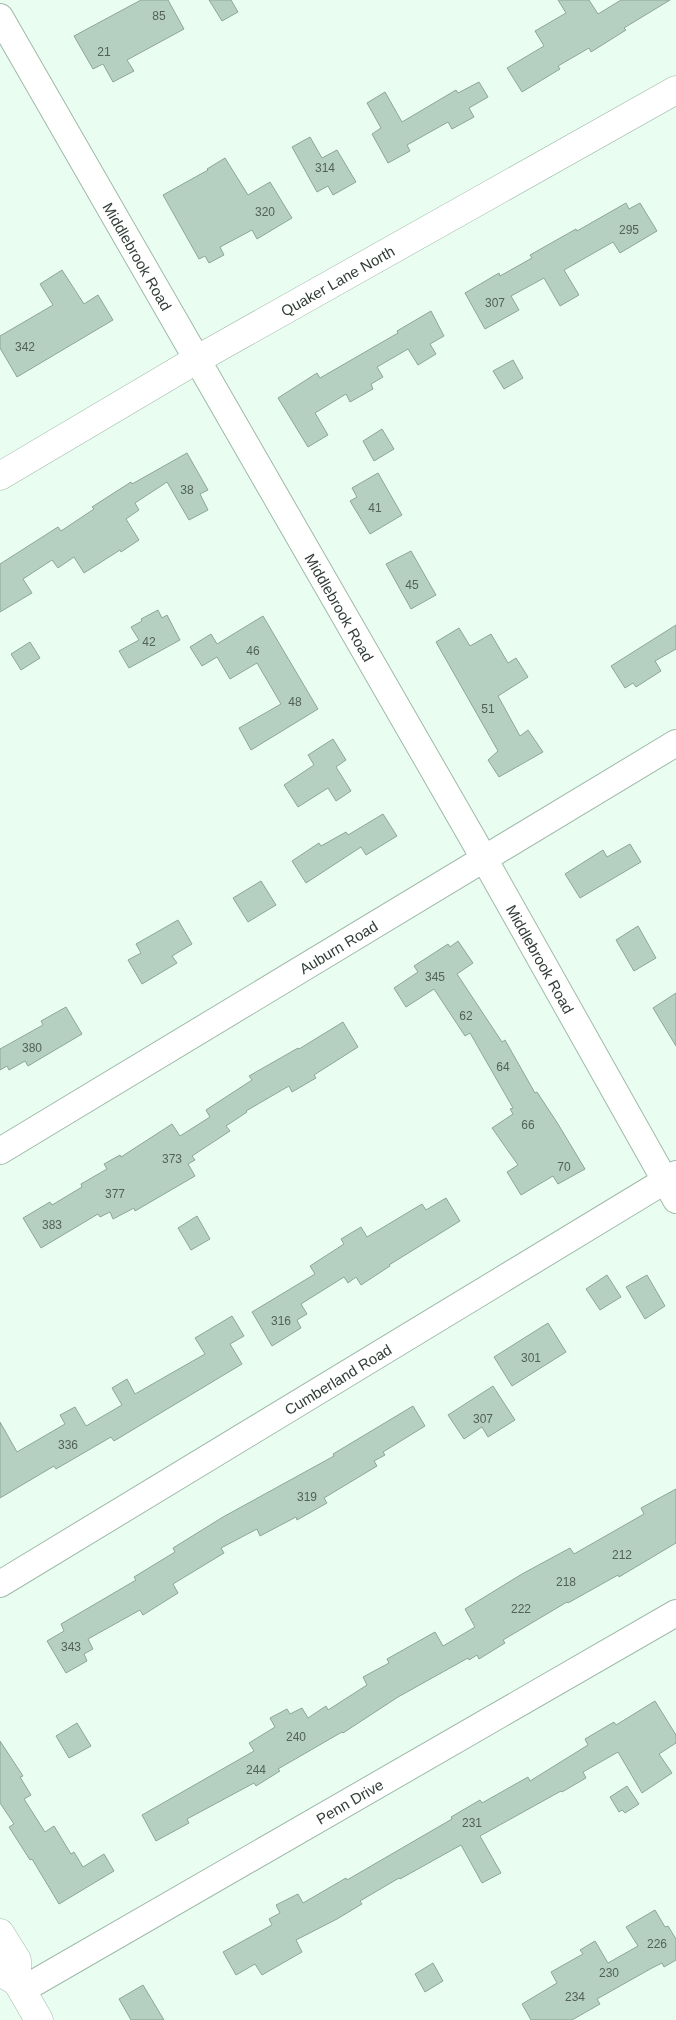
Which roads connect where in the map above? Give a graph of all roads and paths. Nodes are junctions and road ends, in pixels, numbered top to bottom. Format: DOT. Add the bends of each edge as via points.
graph roads {
  1 [pos="0,17"];
  2 [pos="676,90"];
  3 [pos="196,360"];
  4 [pos="0,476"];
  5 [pos="676,743"];
  6 [pos="483,859"];
  7 [pos="0,1151"];
  8 [pos="672,1185"];
  9 [pos="0,1584"];
  10 [pos="676,1613"];
  11 [pos="0,1933"];
  12 [pos="13,1981"];
  13 [pos="40,2020"];
  1 -- 3 [label="street, Middlebrook Road"];
  2 -- 3 [label="street, Quaker Lane North"];
  3 -- 4 [label="street, Quaker Lane North"];
  3 -- 6 [label="street, Middlebrook Road"];
  5 -- 6 [label="street, Auburn Road"];
  6 -- 7 [label="street, Auburn Road"];
  6 -- 8 [label="street, Middlebrook Road"];
  8 -- 9 [label="street, Cumberland Road"];
  10 -- 12 [label="street, Penn Drive"];
  11 -- 12 [label="street" via="17,1960"];
  12 -- 13 [label="street"];
}
